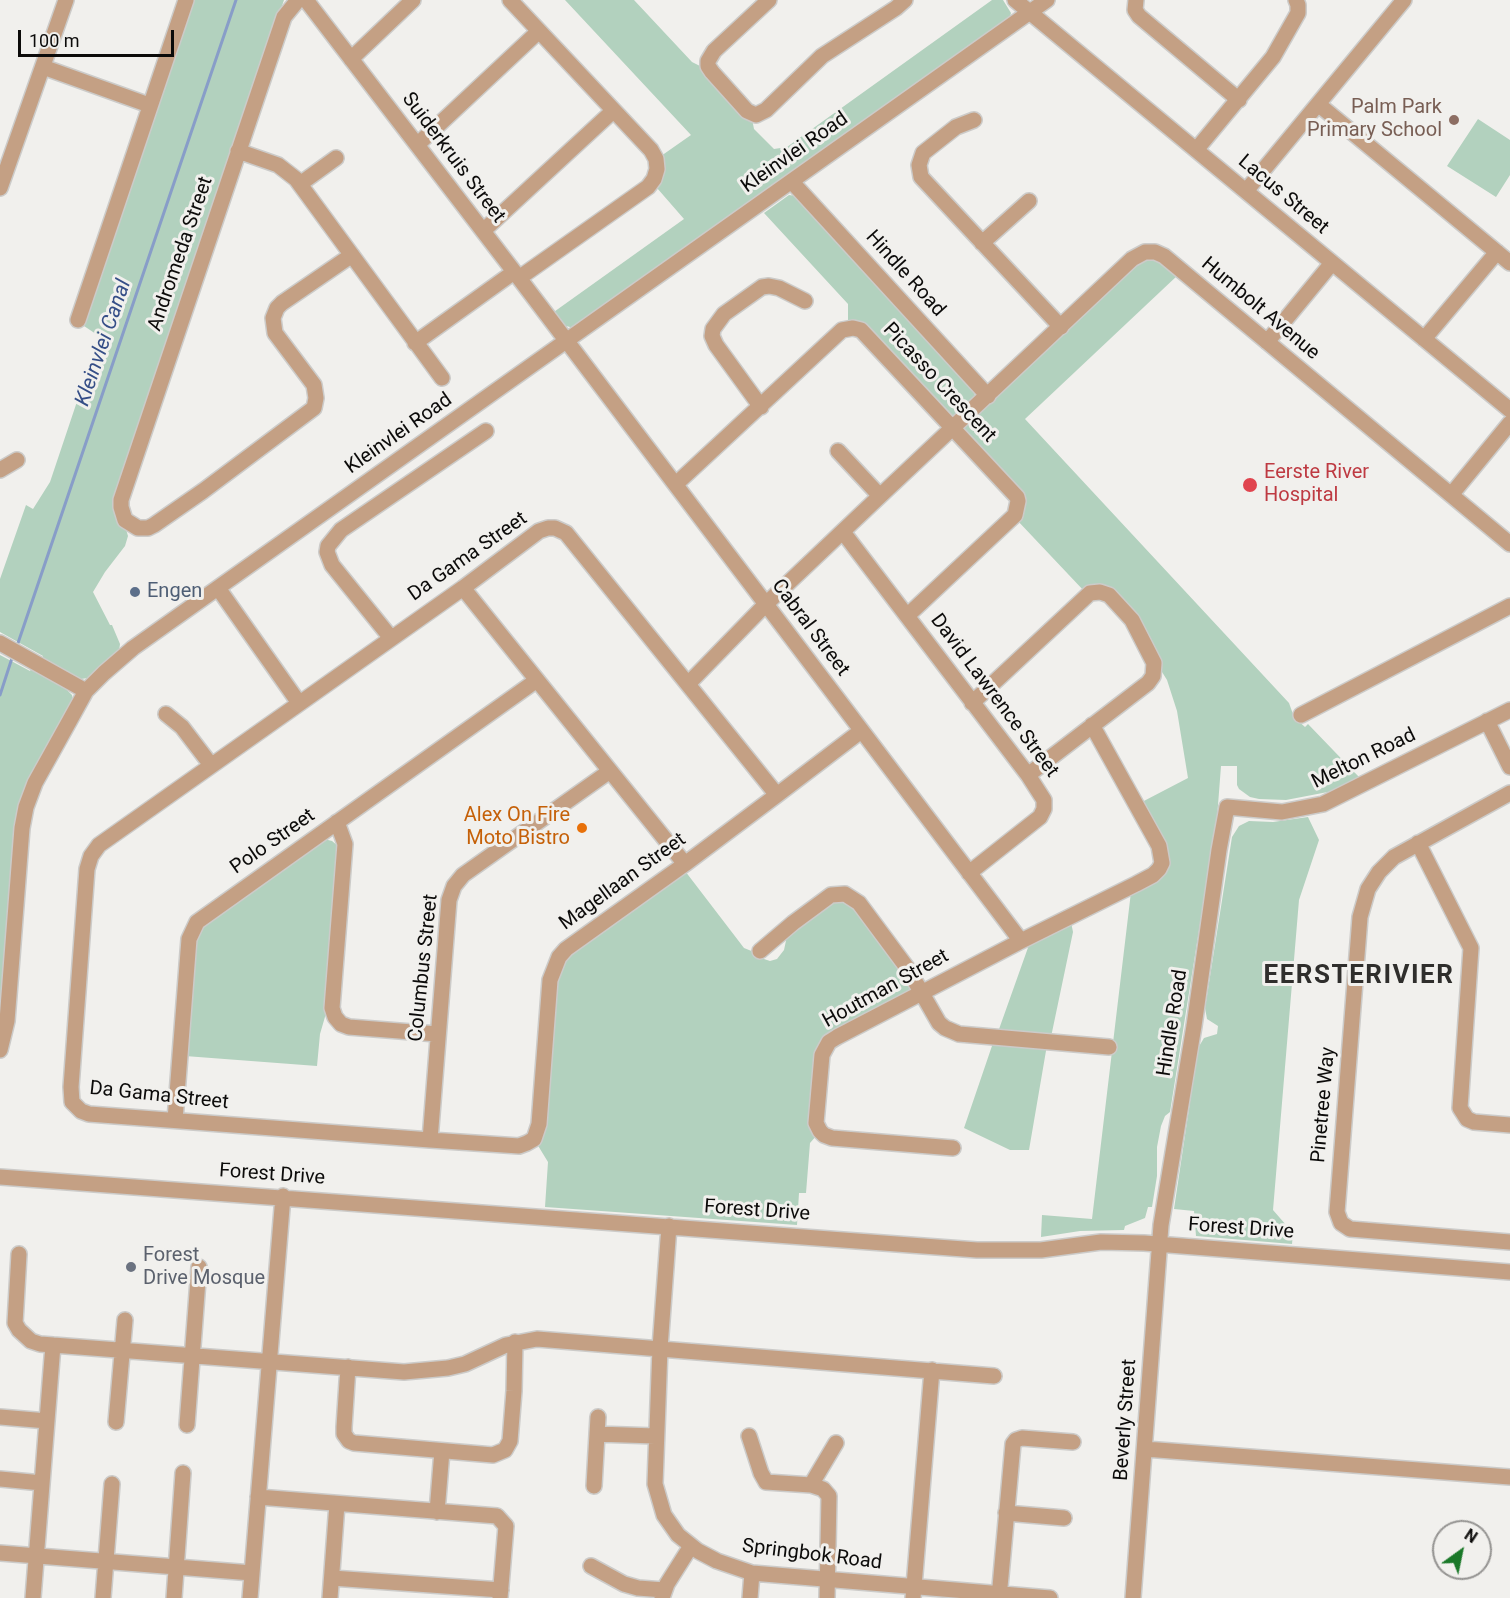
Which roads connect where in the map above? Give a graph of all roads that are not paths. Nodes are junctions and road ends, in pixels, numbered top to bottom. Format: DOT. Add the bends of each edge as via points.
graph roads {
  1 [pos="66,0"];
  2 [pos="186,0"];
  3 [pos="298,0"];
  4 [pos="306,0"];
  5 [pos="413,0"];
  6 [pos="510,0"];
  7 [pos="769,0"];
  8 [pos="1015,0"];
  9 [pos="1047,0"];
  10 [pos="1136,0"];
  11 [pos="1296,0"];
  12 [pos="1404,0"];
  13 [pos="896,3"];
  14 [pos="1030,12"];
  15 [pos="538,31"];
  16 [pos="351,59"];
  17 [pos="43,67"];
  18 [pos="1239,100"];
  19 [pos="1318,104"];
  20 [pos="149,105"];
  21 [pos="613,111"];
  22 [pos="974,120"];
  23 [pos="417,145"];
  24 [pos="1196,150"];
  25 [pos="238,151"];
  26 [pos="336,158"];
  27 [pos="792,182"];
  28 [pos="300,184"];
  29 [pos="0,188"];
  30 [pos="1246,191"];
  31 [pos="1029,201"];
  32 [pos="483,231"];
  33 [pos="982,243"];
  34 [pos="1497,252"];
  35 [pos="352,255"];
  36 [pos="1332,262"];
  37 [pos="1510,263"];
  38 [pos="517,275"];
  39 [pos="805,301"];
  40 [pos="78,320"];
  41 [pos="1061,327"];
  42 [pos="1424,339"];
  43 [pos="567,341"];
  44 [pos="1267,342"];
  45 [pos="415,343"];
  46 [pos="442,378"];
  47 [pos="988,396"];
  48 [pos="761,407"];
  49 [pos="1510,410"];
  50 [pos="1510,423"];
  51 [pos="954,428"];
  52 [pos="486,431"];
  53 [pos="838,451"];
  54 [pos="16,460"];
  55 [pos="0,470"];
  56 [pos="676,484"];
  57 [pos="1451,495"];
  58 [pos="880,496"];
  59 [pos="843,532"];
  60 [pos="1510,544"];
  61 [pos="218,588"];
  62 [pos="463,588"];
  63 [pos="766,604"];
  64 [pos="1510,606"];
  65 [pos="908,616"];
  66 [pos="391,638"];
  67 [pos="0,643"];
  68 [pos="537,680"];
  69 [pos="688,684"];
  70 [pos="86,692"];
  71 [pos="299,703"];
  72 [pos="972,703"];
  73 [pos="1510,710"];
  74 [pos="166,714"];
  75 [pos="1301,715"];
  76 [pos="1487,722"];
  77 [pos="1092,725"];
  78 [pos="861,731"];
  79 [pos="211,765"];
  80 [pos="1510,767"];
  81 [pos="610,771"];
  82 [pos="1028,775"];
  83 [pos="1510,793"];
  84 [pos="777,795"];
  85 [pos="1227,807"];
  86 [pos="336,822"];
  87 [pos="1418,843"];
  88 [pos="685,864"];
  89 [pos="969,873"];
  90 [pos="1021,940"];
  91 [pos="760,951"];
  92 [pos="923,992"];
  93 [pos="437,1034"];
  94 [pos="1108,1047"];
  95 [pos="0,1050"];
  96 [pos="176,1120"];
  97 [pos="1510,1125"];
  98 [pos="534,1139"];
  99 [pos="430,1140"];
  100 [pos="954,1148"];
  101 [pos="0,1177"];
  102 [pos="283,1197"];
  103 [pos="669,1226"];
  104 [pos="1510,1242"];
  105 [pos="1160,1244"];
  106 [pos="19,1254"];
  107 [pos="199,1267"];
  108 [pos="1510,1272"];
  109 [pos="125,1320"];
  110 [pos="515,1342"];
  111 [pos="52,1345"];
  112 [pos="660,1348"];
  113 [pos="122,1350"];
  114 [pos="193,1356"];
  115 [pos="269,1362"];
  116 [pos="348,1367"];
  117 [pos="932,1370"];
  118 [pos="994,1376"];
  119 [pos="0,1417"];
  120 [pos="598,1418"];
  121 [pos="47,1421"];
  122 [pos="116,1422"];
  123 [pos="187,1425"];
  124 [pos="597,1434"];
  125 [pos="655,1436"];
  126 [pos="749,1436"];
  127 [pos="1073,1442"];
  128 [pos="836,1443"];
  129 [pos="1145,1449"];
  130 [pos="442,1451"];
  131 [pos="183,1473"];
  132 [pos="1510,1477"];
  133 [pos="0,1479"];
  134 [pos="42,1483"];
  135 [pos="112,1484"];
  136 [pos="811,1485"];
  137 [pos="594,1486"];
  138 [pos="258,1497"];
  139 [pos="337,1504"];
  140 [pos="437,1512"];
  141 [pos="1006,1513"];
  142 [pos="1064,1518"];
  143 [pos="692,1546"];
  144 [pos="0,1553"];
  145 [pos="36,1556"];
  146 [pos="105,1562"];
  147 [pos="177,1566"];
  148 [pos="591,1566"];
  149 [pos="252,1573"];
  150 [pos="752,1573"];
  151 [pos="332,1578"];
  152 [pos="829,1581"];
  153 [pos="914,1593"];
  154 [pos="501,1594"];
  155 [pos="663,1594"];
  156 [pos="999,1596"];
  157 [pos="33,1598"];
  158 [pos="103,1598"];
  159 [pos="174,1598"];
  160 [pos="250,1598"];
  161 [pos="330,1598"];
  162 [pos="750,1598"];
  163 [pos="827,1598"];
  164 [pos="1050,1598"];
  165 [pos="1133,1598"];
  1 -- 17 [label="street"];
  2 -- 20 [label="street"];
  3 -- 25 [label="street, Andromeda Street" via="284,17"];
  4 -- 16 [label="street, Suiderkruis Street"];
  5 -- 16 [label="street"];
  6 -- 15 [label="street"];
  7 -- 13 [label="street" via="708,61 712,72 747,111 756,115 822,56"];
  8 -- 14 [label="street, Lacus Street"];
  9 -- 14 [label="street, Kleinvlei Road"];
  10 -- 18 [label="street" via="1138,16"];
  11 -- 18 [label="street" via="1298,13 1286,37"];
  12 -- 19 [label="street"];
  14 -- 24 [label="street, Lacus Street"];
  14 -- 27 [label="street, Kleinvlei Road"];
  15 -- 21 [label="street"];
  15 -- 23 [label="street"];
  16 -- 23 [label="street, Suiderkruis Street"];
  17 -- 20 [label="street"];
  17 -- 29 [label="street"];
  18 -- 24 [label="street"];
  19 -- 30 [label="street"];
  19 -- 34 [label="street"];
  20 -- 40 [label="street"];
  21 -- 32 [label="street"];
  21 -- 38 [label="street" via="654,154 654,179 648,187"];
  22 -- 33 [label="street" via="956,127 923,153 919,170 924,181"];
  23 -- 32 [label="street, Suiderkruis Street"];
  24 -- 30 [label="street, Lacus Street"];
  25 -- 28 [label="street" via="278,165"];
  25 -- 35 [label="street, Andromeda Street" via="121,500 123,515 131,525 154,525 314,408 314,385 275,333 273,318 282,303"];
  26 -- 28 [label="street"];
  27 -- 43 [label="street, Kleinvlei Road"];
  27 -- 47 [label="street, Hindle Road"];
  28 -- 35 [label="street"];
  30 -- 36 [label="street, Lacus Street"];
  31 -- 33 [label="street"];
  32 -- 38 [label="street, Suiderkruis Street"];
  33 -- 41 [label="street"];
  34 -- 37 [label="street"];
  34 -- 42 [label="street"];
  35 -- 45 [label="street"];
  36 -- 42 [label="street, Lacus Street"];
  36 -- 44 [label="street"];
  38 -- 43 [label="street, Suiderkruis Street"];
  38 -- 45 [label="street"];
  39 -- 48 [label="street" via="779,288 762,287 724,314 713,329 716,345"];
  41 -- 44 [label="street, Humbolt Avenue" via="1136,256 1150,252 1164,256"];
  41 -- 47 [label="street, Humbolt Avenue"];
  42 -- 49 [label="street, Lacus Street"];
  43 -- 56 [label="street, Cabral Street"];
  43 -- 61 [label="street, Kleinvlei Road"];
  44 -- 57 [label="street, Humbolt Avenue"];
  45 -- 46 [label="street"];
  47 -- 51 [label="street, Humbolt Avenue"];
  48 -- 51 [label="street, Picasso Crescent" via="842,330 853,328 866,334"];
  48 -- 56 [label="street, Picasso Crescent"];
  50 -- 57 [label="street"];
  51 -- 58 [label="street, Humbolt Avenue"];
  51 -- 65 [label="street, Picasso Crescent" via="1017,497 1018,505 1015,515"];
  52 -- 66 [label="street" via="341,531 328,546 332,565"];
  53 -- 58 [label="street"];
  54 -- 55 [label="street"];
  56 -- 63 [label="street, Cabral Street"];
  57 -- 60 [label="street, Humbolt Avenue"];
  58 -- 59 [label="street, Humbolt Avenue"];
  59 -- 63 [label="street, Humbolt Avenue"];
  59 -- 65 [label="street, David Lawrence Street"];
  61 -- 70 [label="street, Kleinvlei Road" via="133,648"];
  61 -- 71 [label="street"];
  62 -- 66 [label="street, Da Gama Street"];
  62 -- 68 [label="street"];
  62 -- 69 [label="street, Da Gama Street" via="539,531 555,528 574,542"];
  63 -- 69 [label="street, Humbolt Avenue"];
  63 -- 78 [label="street, Cabral Street"];
  64 -- 75 [label="street"];
  65 -- 72 [label="street, David Lawrence Street"];
  66 -- 71 [label="street, Da Gama Street"];
  67 -- 70 [label="street"];
  68 -- 81 [label="street"];
  68 -- 86 [label="street, Polo Street"];
  69 -- 84 [label="street, Da Gama Street"];
  70 -- 95 [label="street, Kleinvlei Road" via="35,783 26,807 7,1021"];
  71 -- 79 [label="street, Da Gama Street"];
  72 -- 77 [label="street" via="1086,596 1100,591 1109,595 1132,620 1154,670 1148,683"];
  72 -- 82 [label="street, David Lawrence Street"];
  73 -- 76 [label="street, Melton Road"];
  74 -- 79 [label="street" via="182,727"];
  76 -- 80 [label="street"];
  76 -- 85 [label="street, Melton Road" via="1323,804 1282,812"];
  77 -- 82 [label="street"];
  77 -- 90 [label="street, Houtman Street" via="1159,846 1162,862 1144,880"];
  78 -- 84 [label="street, Magellaan Street"];
  78 -- 89 [label="street, Cabral Street"];
  79 -- 96 [label="street, Da Gama Street" via="104,840 91,856 87,869 72,1102 89,1114"];
  81 -- 88 [label="street"];
  81 -- 93 [label="street, Columbus Street" via="454,886 449,900"];
  82 -- 89 [label="street, David Lawrence Street" via="1044,800 1043,814"];
  83 -- 87 [label="street"];
  84 -- 88 [label="street, Magellaan Street"];
  85 -- 105 [label="street, Hindle Road"];
  86 -- 93 [label="street" via="345,844 332,1008 335,1017 349,1027"];
  86 -- 96 [label="street, Polo Street" via="194,927 189,939"];
  87 -- 97 [label="street" via="1471,948 1460,1108 1470,1121"];
  87 -- 104 [label="street, Pinetree Way" via="1394,857 1379,872 1362,908 1337,1216 1345,1226 1354,1229"];
  88 -- 98 [label="street, Magellaan Street" via="559,957 550,980 539,1124"];
  89 -- 90 [label="street, Cabral Street"];
  90 -- 92 [label="street, Houtman Street"];
  91 -- 92 [label="street" via="831,895 845,894 859,903"];
  92 -- 94 [label="street" via="939,1023 952,1032"];
  92 -- 100 [label="street, Houtman Street" via="828,1042 822,1055 816,1123 828,1137"];
  93 -- 99 [label="street, Columbus Street"];
  96 -- 99 [label="street, Da Gama Street"];
  98 -- 99 [label="street, Da Gama Street" via="519,1146"];
  101 -- 102 [label="street, Forest Drive"];
  102 -- 103 [label="street, Forest Drive"];
  102 -- 115 [label="street"];
  103 -- 105 [label="street, Forest Drive" via="977,1250 1041,1250 1101,1242"];
  103 -- 112 [label="street, Springbok Road"];
  105 -- 108 [label="street, Forest Drive"];
  105 -- 129 [label="street, Beverly Street"];
  106 -- 111 [label="street" via="14,1320 31,1341"];
  107 -- 114 [label="street"];
  109 -- 113 [label="street"];
  110 -- 112 [label="street" via="553,1340"];
  110 -- 116 [label="street" via="448,1368 404,1372"];
  110 -- 130 [label="street" via="508,1446 493,1455"];
  111 -- 113 [label="street"];
  111 -- 121 [label="street"];
  112 -- 117 [label="street"];
  112 -- 125 [label="street, Springbok Road"];
  113 -- 114 [label="street"];
  113 -- 122 [label="street"];
  114 -- 115 [label="street"];
  114 -- 123 [label="street"];
  115 -- 116 [label="street"];
  115 -- 138 [label="street"];
  116 -- 130 [label="street" via="344,1426 347,1438 354,1443"];
  117 -- 118 [label="street"];
  117 -- 153 [label="street"];
  119 -- 121 [label="street"];
  120 -- 124 [label="street"];
  121 -- 134 [label="street"];
  124 -- 125 [label="street"];
  124 -- 137 [label="street"];
  125 -- 143 [label="street, Springbok Road" via="657,1496 668,1522"];
  126 -- 136 [label="street" via="766,1482"];
  127 -- 141 [label="street" via="1016,1440 1011,1450"];
  128 -- 136 [label="street"];
  129 -- 132 [label="street"];
  129 -- 165 [label="street, Beverly Street"];
  130 -- 140 [label="street"];
  131 -- 147 [label="street"];
  133 -- 134 [label="street"];
  134 -- 145 [label="street"];
  135 -- 146 [label="street"];
  136 -- 152 [label="street" via="823,1489 830,1501"];
  138 -- 139 [label="street"];
  138 -- 149 [label="street"];
  139 -- 140 [label="street"];
  139 -- 151 [label="street"];
  140 -- 154 [label="street" via="501,1519 506,1533"];
  141 -- 142 [label="street"];
  141 -- 156 [label="street"];
  143 -- 150 [label="street, Springbok Road" via="717,1561"];
  143 -- 155 [label="street"];
  144 -- 145 [label="street"];
  145 -- 146 [label="street"];
  145 -- 157 [label="street"];
  146 -- 147 [label="street"];
  146 -- 158 [label="street"];
  147 -- 149 [label="street"];
  147 -- 159 [label="street"];
  148 -- 155 [label="street" via="624,1584"];
  149 -- 160 [label="street"];
  150 -- 152 [label="street, Springbok Road"];
  150 -- 162 [label="street"];
  151 -- 154 [label="street"];
  151 -- 161 [label="street"];
  152 -- 153 [label="street, Springbok Road"];
  152 -- 163 [label="street"];
  153 -- 156 [label="street, Springbok Road"];
  156 -- 164 [label="street, Springbok Road"];
}
